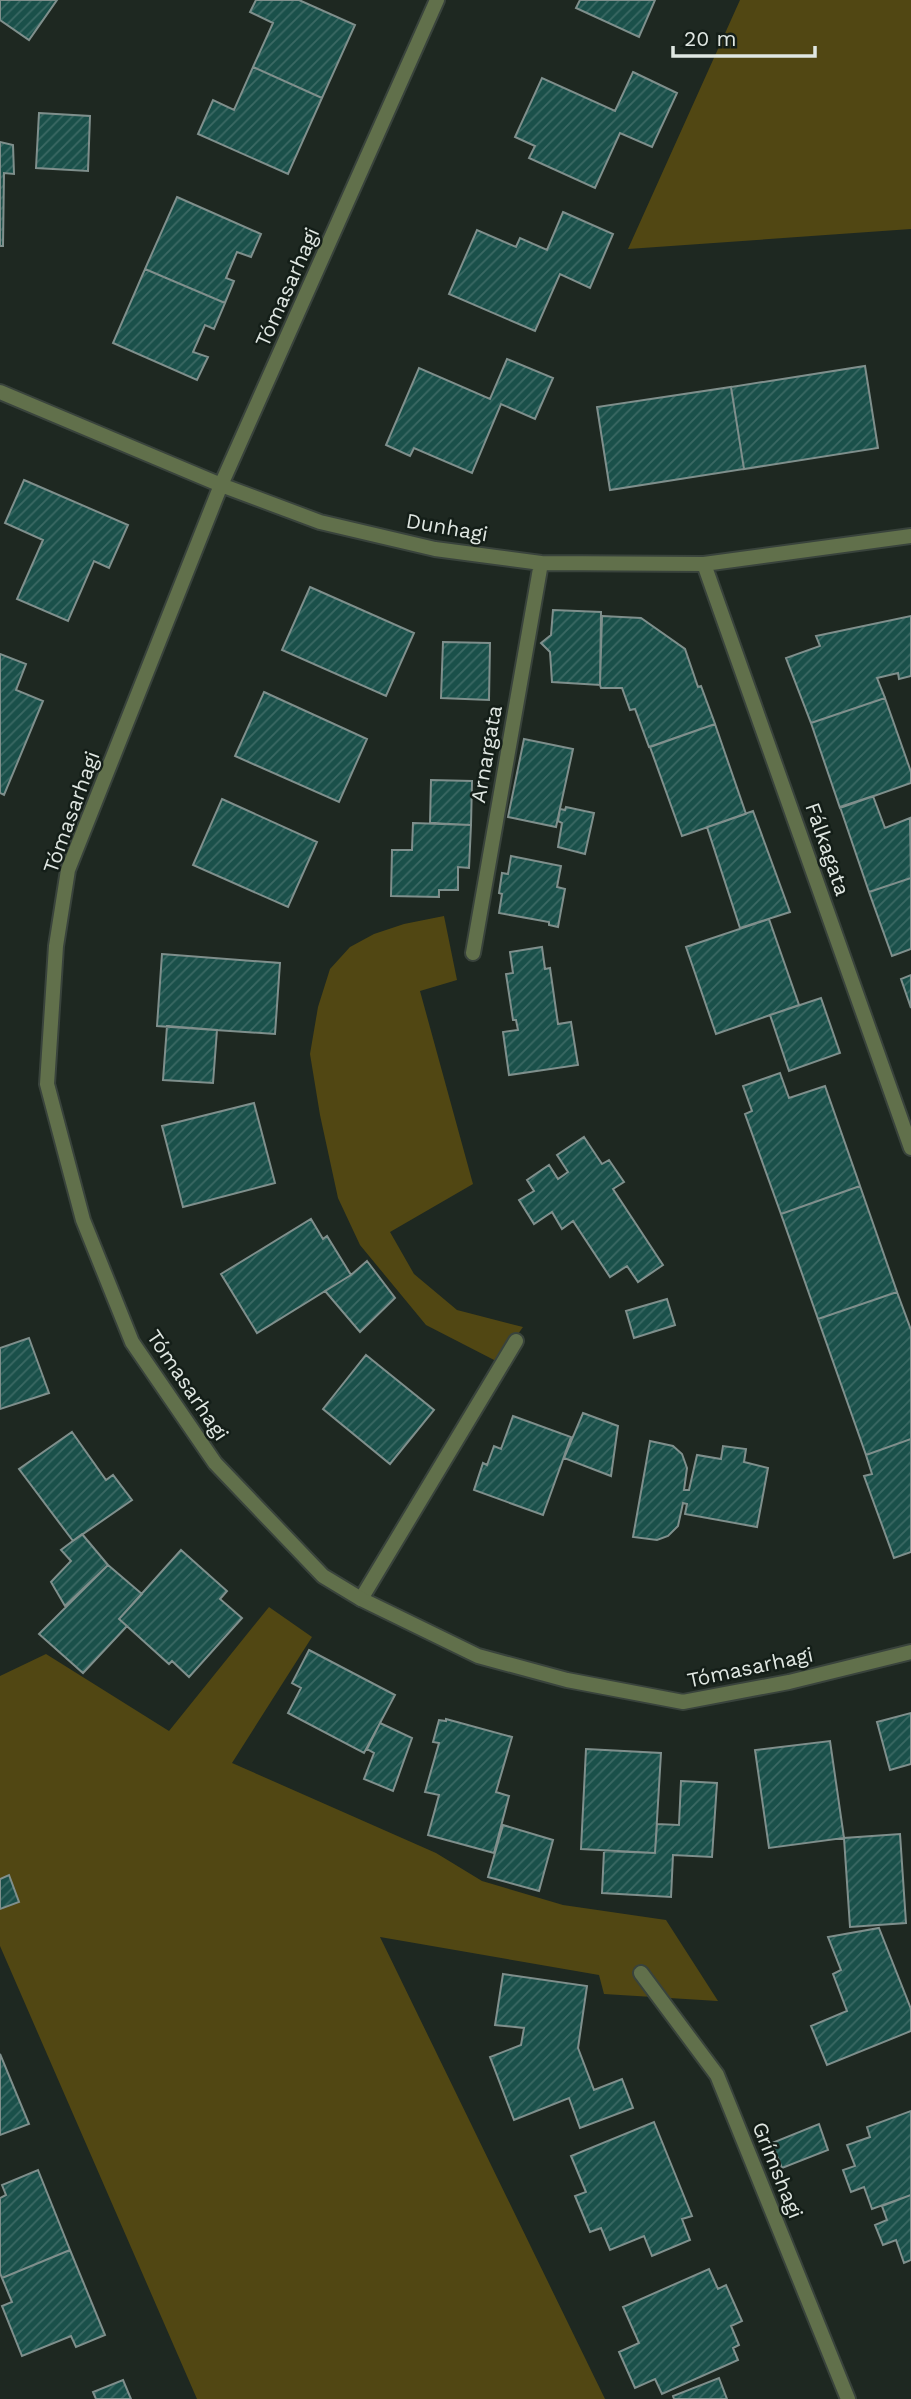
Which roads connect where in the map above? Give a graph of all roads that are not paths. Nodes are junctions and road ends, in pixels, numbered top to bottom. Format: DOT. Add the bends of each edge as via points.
graph roads {
  1 [pos="437,0"];
  2 [pos="0,392"];
  3 [pos="221,485"];
  4 [pos="911,536"];
  5 [pos="541,563"];
  6 [pos="704,564"];
  7 [pos="473,953"];
  8 [pos="911,1148"];
  9 [pos="516,1341"];
  10 [pos="361,1599"];
  11 [pos="911,1652"];
  12 [pos="641,1973"];
  13 [pos="848,2399"];
  1 -- 3 [label="street, Tómasarhagi"];
  2 -- 3 [label="street, Dunhagi"];
  3 -- 5 [label="street, Dunhagi" via="320,522 435,549"];
  3 -- 10 [label="street, Tómasarhagi" via="68,870 56,946 47,1084 83,1220 132,1342 215,1463 323,1576"];
  4 -- 6 [label="street, Dunhagi"];
  5 -- 6 [label="street, Dunhagi"];
  5 -- 7 [label="street, Arnargata"];
  6 -- 8 [label="street, Fálkagata"];
  9 -- 10 [label="street"];
  10 -- 11 [label="street, Tómasarhagi" via="478,1657 683,1702"];
  12 -- 13 [label="street, Grímshagi" via="717,2076"];
}
